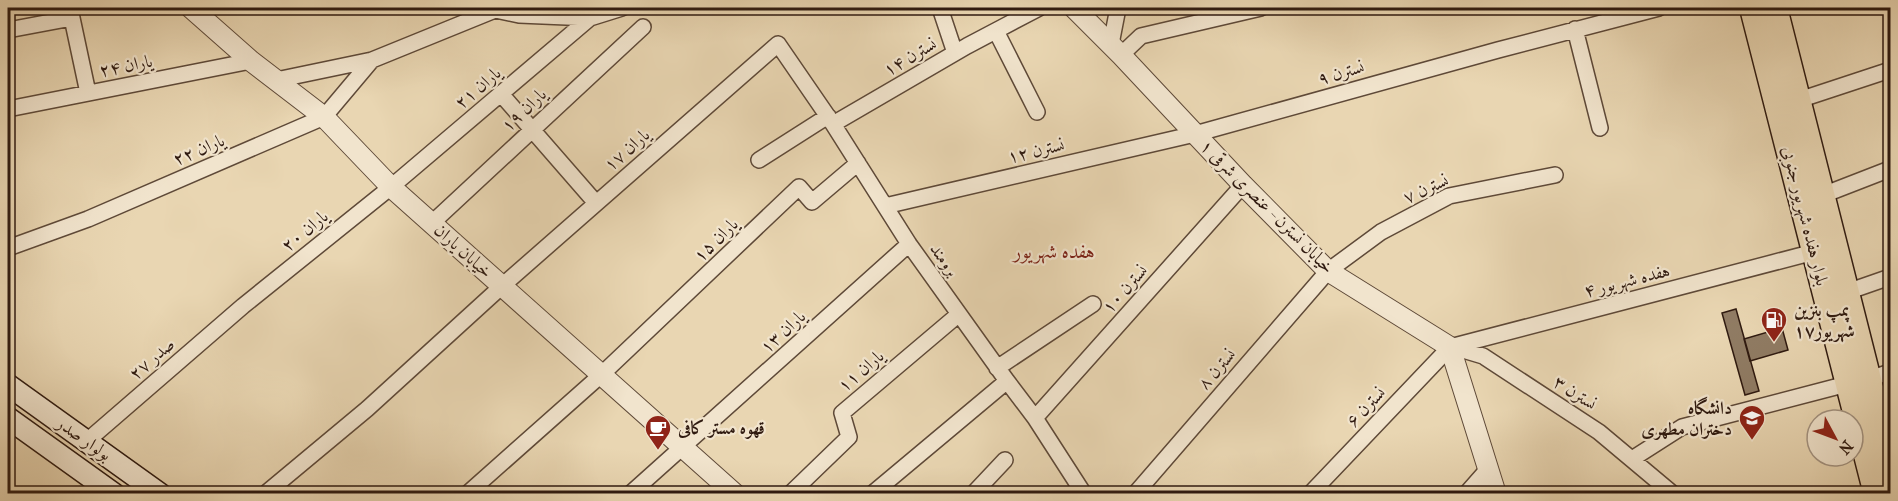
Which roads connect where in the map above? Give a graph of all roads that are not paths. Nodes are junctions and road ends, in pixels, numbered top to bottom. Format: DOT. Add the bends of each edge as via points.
graph roads {
  1 [pos="191,8"];
  2 [pos="622,8"];
  3 [pos="940,8"];
  4 [pos="1039,8"];
  5 [pos="1074,8"];
  6 [pos="1118,8"];
  7 [pos="1261,8"];
  8 [pos="1593,8"];
  9 [pos="1659,8"];
  10 [pos="1752,8"];
  11 [pos="1775,8"];
  12 [pos="489,9"];
  13 [pos="71,13"];
  14 [pos="590,18"];
  15 [pos="1596,23"];
  16 [pos="643,27"];
  17 [pos="1575,29"];
  18 [pos="8,30"];
  19 [pos="996,31"];
  20 [pos="778,44"];
  21 [pos="1116,50"];
  22 [pos="956,53"];
  23 [pos="372,60"];
  24 [pos="251,61"];
  25 [pos="1890,70"];
  26 [pos="276,80"];
  27 [pos="88,93"];
  28 [pos="501,94"];
  29 [pos="1799,100"];
  30 [pos="8,109"];
  31 [pos="1037,112"];
  32 [pos="324,117"];
  33 [pos="831,120"];
  34 [pos="1600,128"];
  35 [pos="532,130"];
  36 [pos="1195,134"];
  37 [pos="759,160"];
  38 [pos="858,163"];
  39 [pos="1890,169"];
  40 [pos="1554,175"];
  41 [pos="1243,185"];
  42 [pos="391,187"];
  43 [pos="1823,195"];
  44 [pos="596,204"];
  45 [pos="885,206"];
  46 [pos="432,223"];
  47 [pos="909,244"];
  48 [pos="8,248"];
  49 [pos="1814,252"];
  50 [pos="1328,271"];
  51 [pos="1890,278"];
  52 [pos="502,286"];
  53 [pos="1847,292"];
  54 [pos="1093,304"];
  55 [pos="243,306"];
  56 [pos="959,314"];
  57 [pos="1485,338"];
  58 [pos="1450,347"];
  59 [pos="1483,356"];
  60 [pos="601,375"];
  61 [pos="1002,375"];
  62 [pos="1869,378"];
  63 [pos="8,385"];
  64 [pos="8,418"];
  65 [pos="1035,418"];
  66 [pos="87,441"];
  67 [pos="682,448"];
  68 [pos="1632,459"];
  69 [pos="1005,460"];
  70 [pos="1890,461"];
  71 [pos="1488,469"];
  72 [pos="470,491"];
  73 [pos="1669,493"];
  74 [pos="114,494"];
  75 [pos="160,494"];
  76 [pos="265,494"];
  77 [pos="630,494"];
  78 [pos="735,494"];
  79 [pos="790,494"];
  80 [pos="872,494"];
  81 [pos="973,494"];
  82 [pos="1084,494"];
  83 [pos="1135,494"];
  84 [pos="1310,494"];
  85 [pos="1466,494"];
  86 [pos="1496,494"];
  87 [pos="1876,494"];
  1 -- 24 [label="street, خیابان یاران"];
  2 -- 14 [label="street"];
  3 -- 22 [label="street"];
  4 -- 19 [label="street, نسترن ۱۴"];
  5 -- 21 [label="street, خیابان نسترن - عنصری شرقی ۱"];
  6 -- 21 [label="street"];
  7 -- 21 [label="street" via="1140,36"];
  8 -- 15 [label="street"];
  9 -- 15 [label="street, نسترن ۹"];
  10 -- 49 [label="main road, بلوار هفده شهریور جنوبی"];
  11 -- 29 [label="main road, بلوار هفده شهریور جنوبی"];
  12 -- 14 [label="street" via="519,15"];
  12 -- 23 [label="street"];
  13 -- 18 [label="street"];
  13 -- 27 [label="street"];
  14 -- 28 [label="street, یاران ۲۱"];
  15 -- 17 [label="street, نسترن ۹"];
  16 -- 35 [label="street, یاران ۱۹"];
  17 -- 34 [label="street"];
  17 -- 36 [label="street, نسترن ۹"];
  19 -- 22 [label="street, نسترن ۱۴"];
  19 -- 31 [label="street"];
  20 -- 33 [label="street, برومند"];
  20 -- 44 [label="street, یاران ۱۷"];
  21 -- 36 [label="street, خیابان نسترن - عنصری شرقی ۱"];
  22 -- 33 [label="street, نسترن ۱۴"];
  23 -- 26 [label="street"];
  23 -- 32 [label="street"];
  24 -- 26 [label="street, خیابان یاران"];
  24 -- 27 [label="street, یاران ۲۴"];
  25 -- 29 [label="street"];
  26 -- 32 [label="street, خیابان یاران"];
  27 -- 30 [label="street, یاران ۲۴"];
  28 -- 35 [label="street"];
  28 -- 42 [label="street, یاران ۲۱"];
  29 -- 43 [label="main road, بلوار هفده شهریور جنوبی"];
  32 -- 42 [label="street, خیابان یاران"];
  32 -- 48 [label="street, یاران ۲۲" via="88,219"];
  33 -- 37 [label="street, نسترن ۱۴"];
  33 -- 38 [label="street, برومند"];
  35 -- 44 [label="street"];
  35 -- 46 [label="street, یاران ۱۹"];
  36 -- 41 [label="street, خیابان نسترن - عنصری شرقی ۱"];
  36 -- 45 [label="street, نسترن ۱۲"];
  38 -- 45 [label="street, برومند"];
  38 -- 60 [label="street, یاران ۱۵" via="812,202 799,187"];
  39 -- 43 [label="street"];
  40 -- 50 [label="street, نسترن ۷" via="1449,196 1381,232"];
  41 -- 50 [label="street, خیابان نسترن - عنصری شرقی ۱"];
  41 -- 65 [label="street, نسترن ۱۰"];
  42 -- 46 [label="street, خیابان یاران"];
  42 -- 55 [label="street, یاران ۲۰"];
  43 -- 53 [label="main road, بلوار هفده شهریور جنوبی"];
  44 -- 52 [label="street, یاران ۱۷"];
  45 -- 47 [label="street, برومند"];
  46 -- 52 [label="street, خیابان یاران"];
  47 -- 56 [label="street, برومند"];
  47 -- 67 [label="street, یاران ۱۳"];
  49 -- 57 [label="street, هفده شهریور ۴"];
  49 -- 62 [label="main road, بلوار هفده شهریور جنوبی"];
  50 -- 58 [label="street, خیابان نسترن - عنصری شرقی ۱"];
  50 -- 83 [label="street, نسترن ۸"];
  51 -- 53 [label="street"];
  52 -- 60 [label="street, خیابان یاران"];
  52 -- 76 [label="street, یاران ۱۷" via="367,409"];
  53 -- 62 [label="main road, بلوار هفده شهریور جنوبی"];
  54 -- 61 [label="street"];
  55 -- 66 [label="street, صدر ۲۷"];
  56 -- 61 [label="street, برومند"];
  56 -- 79 [label="street, یاران ۱۱" via="842,413 849,437"];
  57 -- 58 [label="street, هفده شهریور ۴"];
  57 -- 59 [label="street" via="1476,345"];
  58 -- 59 [label="street, نسترن ۳"];
  58 -- 71 [label="street"];
  58 -- 84 [label="street, نسترن ۶"];
  59 -- 68 [label="street, نسترن ۳" via="1599,432"];
  60 -- 67 [label="street, خیابان یاران"];
  60 -- 72 [label="street"];
  61 -- 65 [label="street, برومند"];
  61 -- 80 [label="street"];
  62 -- 68 [label="street" via="1682,427"];
  62 -- 70 [label="main road, بلوار هفده شهریور جنوبی"];
  62 -- 87 [label="main road, بلوار هفده شهریور جنوبی"];
  63 -- 66 [label="main road, بولوار صدر"];
  64 -- 74 [label="main road, بولوار صدر"];
  65 -- 82 [label="street, برومند"];
  66 -- 75 [label="main road, بولوار صدر"];
  67 -- 77 [label="street, یاران ۱۳"];
  67 -- 78 [label="street, خیابان یاران"];
  68 -- 73 [label="street, نسترن ۳"];
  69 -- 81 [label="street"];
  71 -- 85 [label="street"];
  71 -- 86 [label="street"];
}
